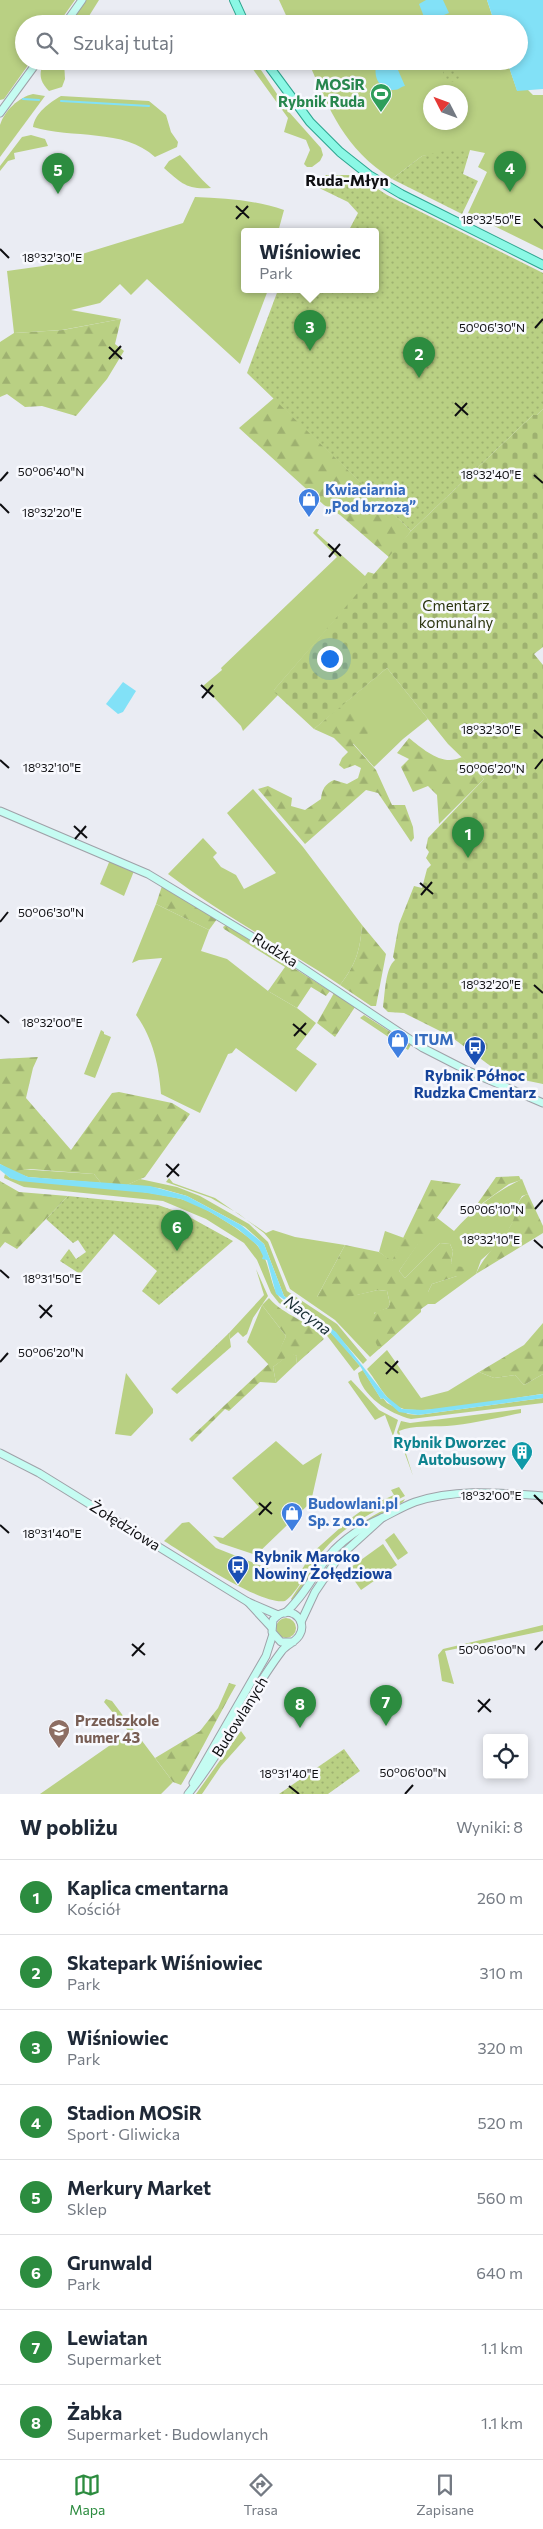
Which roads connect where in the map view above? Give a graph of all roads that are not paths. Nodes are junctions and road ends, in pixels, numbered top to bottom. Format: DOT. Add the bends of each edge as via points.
graph roads {
  1 [pos="82,0"];
  2 [pos="234,0"];
  3 [pos="71,15"];
  4 [pos="241,15"];
  5 [pos="32,70"];
  6 [pos="272,70"];
  7 [pos="0,114"];
  8 [pos="543,265"];
  9 [pos="0,811"];
  10 [pos="543,1103"];
  11 [pos="0,1453"];
  12 [pos="543,1496"];
  13 [pos="384,1516"];
  14 [pos="248,1602"];
  15 [pos="282,1614"];
  16 [pos="301,1622"];
  17 [pos="272,1630"];
  18 [pos="293,1642"];
  19 [pos="188,1794"];
  1 -- 3 [label="street"];
  2 -- 4 [label="main road"];
  5 -- 7 [label="street"];
  6 -- 8 [label="main road" via="310,122 369,175"];
  9 -- 10 [label="street, Rudzka" via="148,874 283,955 423,1048"];
  11 -- 14 [label="street, Żołędziowa" via="32,1469"];
  12 -- 13 [label="street" via="477,1492 451,1494 416,1502"];
  13 -- 15 [label="street" via="359,1529 339,1546 314,1575 297,1602"];
  13 -- 16 [label="street" via="338,1558 315,1592"];
  14 -- 15 [label="street, Żołędziowa"];
  14 -- 17 [label="street, Żołędziowa"];
  15 -- 16 [label="street" via="293,1614"];
  15 -- 17 [label="street"];
  16 -- 18 [label="street" via="300,1634"];
  17 -- 18 [label="street" via="282,1642"];
  17 -- 19 [label="street, Budowlanych" via="266,1656"];
  18 -- 19 [label="street, Budowlanych" via="280,1652 238,1722"];
}
